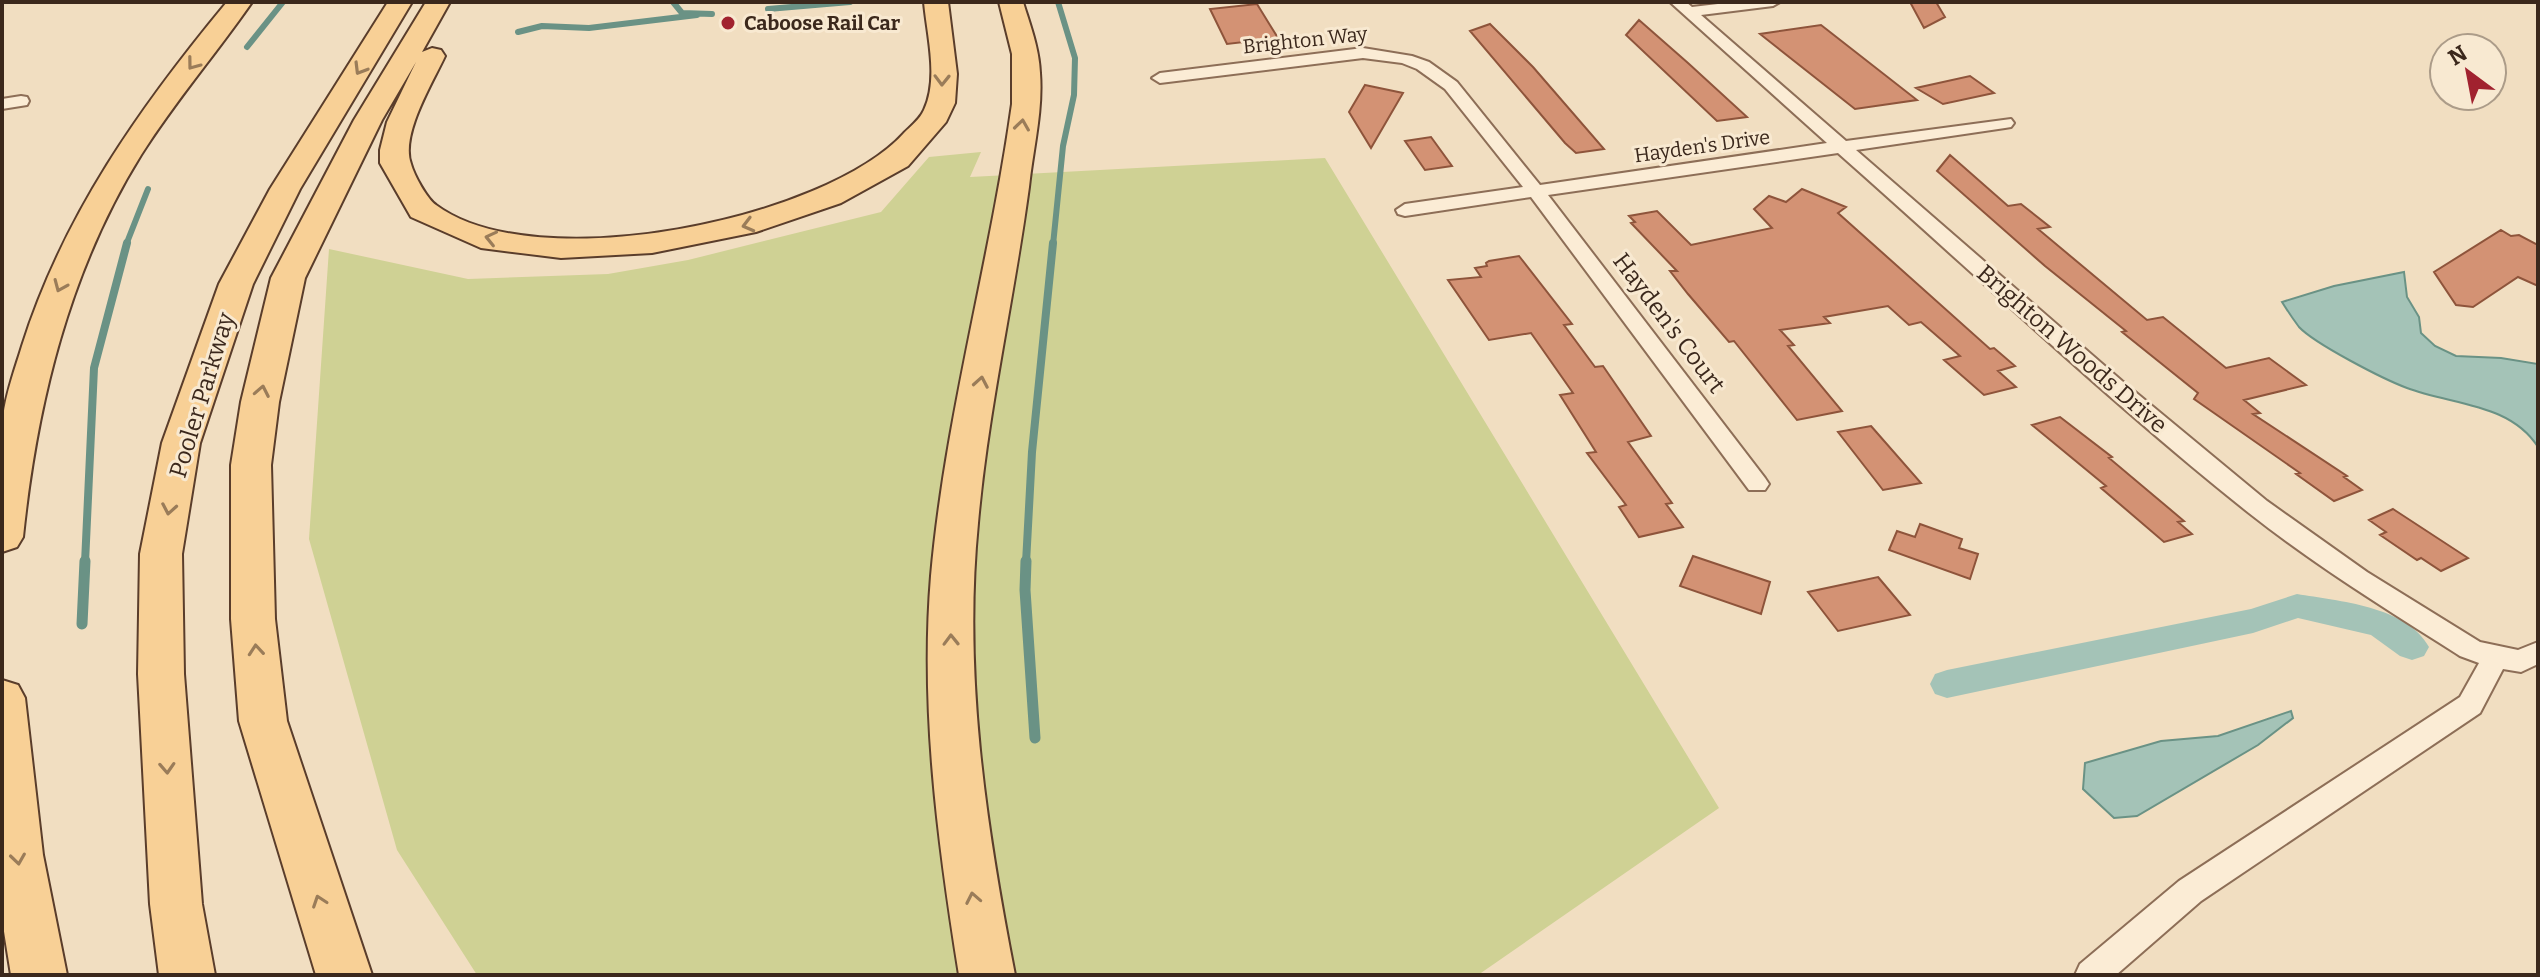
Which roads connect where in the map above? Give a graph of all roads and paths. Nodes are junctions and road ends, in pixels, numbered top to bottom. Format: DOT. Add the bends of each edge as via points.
graph roads {
  1 [pos="240,2"];
  2 [pos="400,2"];
  3 [pos="438,2"];
  4 [pos="457,2"];
  5 [pos="936,2"];
  6 [pos="1011,2"];
  7 [pos="1773,2"];
  8 [pos="1683,7"];
  9 [pos="1160,78"];
  10 [pos="21,101"];
  11 [pos="2,104"];
  12 [pos="2005,123"];
  13 [pos="1843,148"];
  14 [pos="1538,193"];
  15 [pos="1405,210"];
  16 [pos="1757,484"];
  17 [pos="2,537"];
  18 [pos="2538,652"];
  19 [pos="2495,658"];
  20 [pos="2,698"];
  21 [pos="39,975"];
  22 [pos="187,975"];
  23 [pos="344,975"];
  24 [pos="987,975"];
  25 [pos="2092,975"];
  1 -- 17 [label="main road, one-way" via="143,132 72,258 41,339 10,469"];
  2 -- 22 [label="main road, Pooler Parkway, one-way" via="285,189 236,284 181,443 161,554 161,674 176,904"];
  23 -- 3 [label="main road, one-way" via="263,721 252,604 251,465 288,278 361,133"];
  5 -- 4 [label="main road, one-way" via="943,89 936,115 901,154 849,189 780,216 673,243 595,249 523,244 468,233 428,216 403,188 395,164 397,136"];
  24 -- 6 [label="main road, one-way" via="966,864 950,631 957,524 1027,91 1026,60"];
  7 -- 8 [label="street"];
  8 -- 13 [label="street, Brighton Woods Drive"];
  9 -- 14 [label="street, Brighton Way" via="1363,53 1417,61 1458,89"];
  10 -- 11 [label="street"];
  12 -- 13 [label="street, Hayden's Drive"];
  13 -- 14 [label="street, Hayden's Drive"];
  13 -- 19 [label="street, Brighton Woods Drive" via="2258,507 2358,579 2470,649"];
  14 -- 15 [label="street, Hayden's Drive"];
  14 -- 16 [label="street, Hayden's Court"];
  18 -- 19 [label="street, Brighton Woods Drive" via="2521,661"];
  19 -- 25 [label="street" via="2470,705 2190,891"];
  20 -- 21 [label="main road, one-way" via="17,855"];
}
